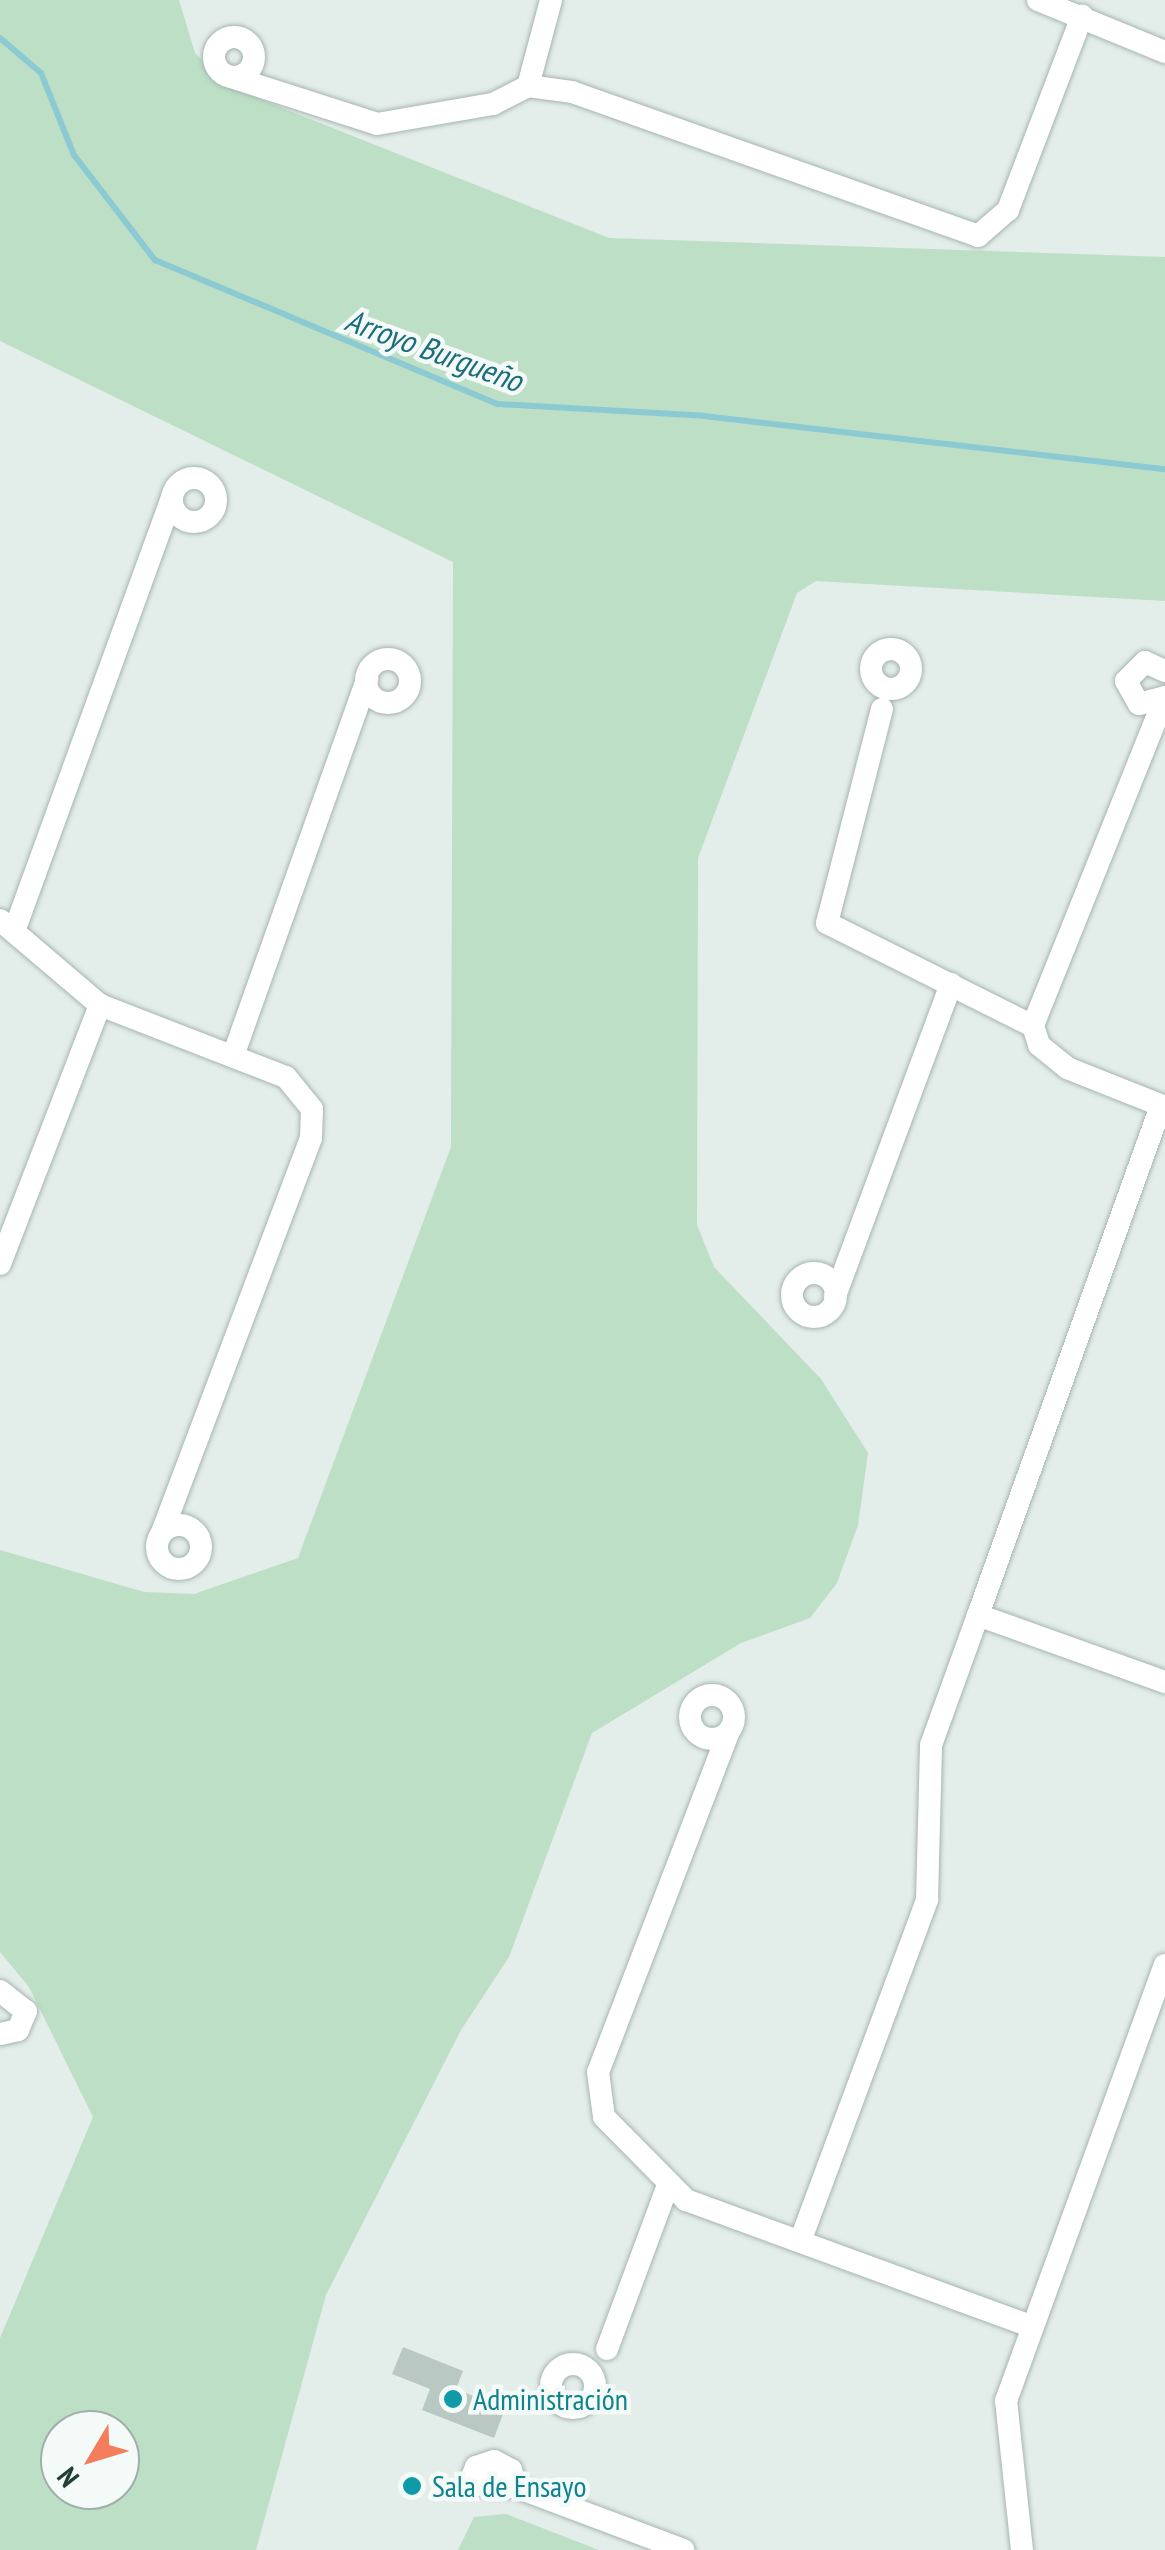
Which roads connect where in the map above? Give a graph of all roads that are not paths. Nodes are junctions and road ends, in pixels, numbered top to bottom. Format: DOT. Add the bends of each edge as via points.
graph roads {
  1 [pos="551,0"];
  2 [pos="1038,0"];
  3 [pos="1082,16"];
  4 [pos="1165,52"];
  5 [pos="252,64"];
  6 [pos="231,77"];
  7 [pos="528,86"];
  8 [pos="267,90"];
  9 [pos="172,498"];
  10 [pos="188,521"];
  11 [pos="161,538"];
  12 [pos="1165,672"];
  13 [pos="366,679"];
  14 [pos="876,683"];
  15 [pos="900,688"];
  16 [pos="1165,697"];
  17 [pos="382,702"];
  18 [pos="1139,704"];
  19 [pos="882,709"];
  20 [pos="356,719"];
  21 [pos="1148,734"];
  22 [pos="8,923"];
  23 [pos="951,984"];
  24 [pos="100,1005"];
  25 [pos="1033,1026"];
  26 [pos="232,1056"];
  27 [pos="1163,1107"];
  28 [pos="846,1256"];
  29 [pos="0,1264"];
  30 [pos="820,1274"];
  31 [pos="836,1296"];
  32 [pos="180,1497"];
  33 [pos="188,1528"];
  34 [pos="162,1534"];
  35 [pos="978,1614"];
  36 [pos="1165,1682"];
  37 [pos="729,1731"];
  38 [pos="702,1736"];
  39 [pos="709,1767"];
  40 [pos="1165,1965"];
  41 [pos="0,1991"];
  42 [pos="1141,2031"];
  43 [pos="0,2034"];
  44 [pos="1165,2040"];
  45 [pos="667,2188"];
  46 [pos="801,2239"];
  47 [pos="1031,2326"];
  48 [pos="607,2350"];
  49 [pos="580,2366"];
  50 [pos="594,2389"];
  51 [pos="468,2484"];
  52 [pos="684,2550"];
  53 [pos="1022,2550"];
  1 -- 7 [label="street"];
  2 -- 3 [label="street"];
  3 -- 4 [label="street"];
  3 -- 7 [label="street" via="1008,210 978,236 572,92"];
  5 -- 6 [label="street"];
  5 -- 6 [label="street" via="250,45 226,38 214,59"];
  5 -- 8 [label="street"];
  6 -- 8 [label="street"];
  7 -- 8 [label="street" via="493,104 377,124"];
  9 -- 10 [label="street"];
  9 -- 10 [label="street" via="183,481 210,485 212,512"];
  9 -- 11 [label="street"];
  10 -- 11 [label="street"];
  11 -- 22 [label="street"];
  12 -- 18 [label="street" via="1152,663 1132,668 1126,688"];
  13 -- 17 [label="street"];
  13 -- 17 [label="street" via="384,659 408,672 407,692"];
  13 -- 20 [label="street"];
  14 -- 15 [label="street"];
  14 -- 15 [label="street" via="874,658 892,648 912,665"];
  14 -- 19 [label="street"];
  15 -- 19 [label="street"];
  16 -- 18 [label="street"];
  16 -- 21 [label="street"];
  17 -- 20 [label="street"];
  18 -- 21 [label="street"];
  19 -- 23 [label="street" via="827,922 848,941"];
  20 -- 26 [label="street"];
  21 -- 25 [label="street"];
  22 -- 24 [label="street"];
  23 -- 25 [label="street"];
  23 -- 28 [label="street"];
  24 -- 26 [label="street"];
  24 -- 29 [label="street"];
  25 -- 27 [label="street" via="1039,1046 1068,1068"];
  26 -- 32 [label="street" via="300,1087 312,1109 311,1138"];
  27 -- 35 [label="street"];
  28 -- 30 [label="street"];
  28 -- 31 [label="street"];
  30 -- 31 [label="street"];
  30 -- 31 [label="street" via="795,1283 798,1310 818,1316"];
  32 -- 33 [label="street"];
  32 -- 34 [label="street"];
  33 -- 34 [label="street"];
  33 -- 34 [label="street" via="200,1551 180,1569 158,1554"];
  35 -- 36 [label="street"];
  35 -- 46 [label="street" via="930,1745 928,1900"];
  37 -- 38 [label="street"];
  37 -- 38 [label="street" via="729,1704 704,1696 690,1720"];
  37 -- 39 [label="street"];
  38 -- 39 [label="street"];
  39 -- 45 [label="street" via="596,2087 617,2136"];
  40 -- 42 [label="street"];
  41 -- 43 [label="street" via="26,2010 18,2030"];
  42 -- 44 [label="street"];
  42 -- 47 [label="street"];
  45 -- 46 [label="street"];
  45 -- 48 [label="street"];
  46 -- 47 [label="street"];
  47 -- 53 [label="street" via="1004,2422"];
  48 -- 49 [label="street"];
  48 -- 50 [label="street"];
  49 -- 50 [label="street"];
  49 -- 50 [label="street" via="555,2374 553,2394 576,2408"];
  51 -- 52 [label="street" via="516,2488"];
}
